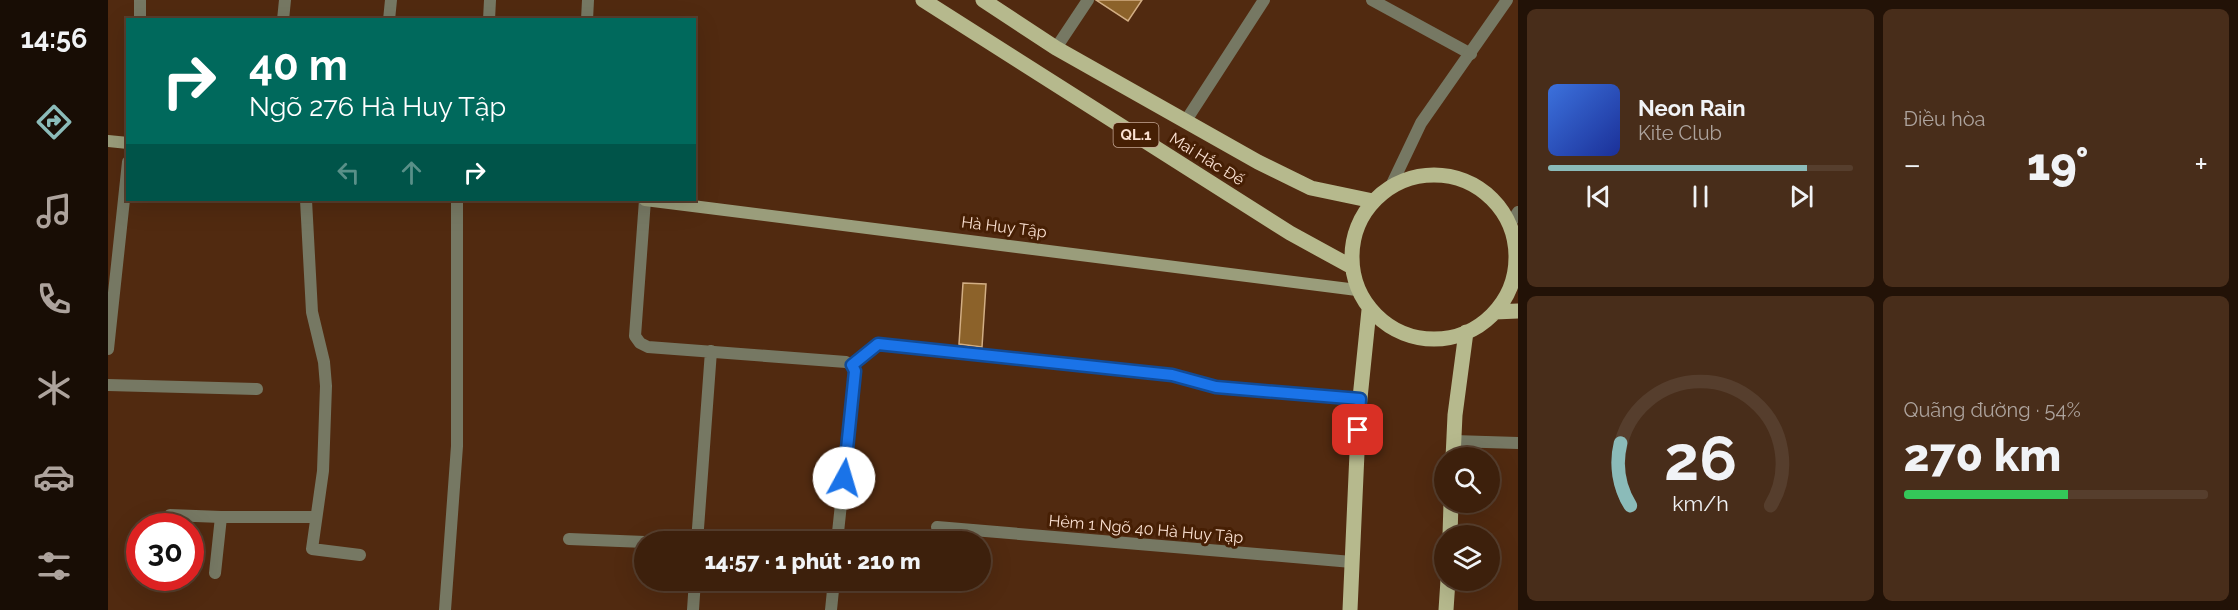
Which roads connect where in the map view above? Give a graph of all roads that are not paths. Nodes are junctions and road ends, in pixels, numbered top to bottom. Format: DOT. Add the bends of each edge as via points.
graph roads {
  1 [pos="140,0"];
  2 [pos="285,0"];
  3 [pos="391,0"];
  4 [pos="490,0"];
  5 [pos="588,0"];
  6 [pos="923,0"];
  7 [pos="983,0"];
  8 [pos="1088,0"];
  9 [pos="1264,0"];
  10 [pos="1372,0"];
  11 [pos="1507,0"];
  12 [pos="140,18"];
  13 [pos="283,18"];
  14 [pos="388,18"];
  15 [pos="489,18"];
  16 [pos="587,18"];
  17 [pos="1056,48"];
  18 [pos="1471,54"];
  19 [pos="1185,122"];
  20 [pos="108,141"];
  21 [pos="126,143"];
  22 [pos="126,181"];
  23 [pos="1391,186"];
  24 [pos="306,201"];
  25 [pos="457,201"];
  26 [pos="645,201"];
  27 [pos="653,201"];
  28 [pos="1373,201"];
  29 [pos="1514,218"];
  30 [pos="1517,253"];
  31 [pos="1352,267"];
  32 [pos="1357,290"];
  33 [pos="1370,310"];
  34 [pos="1518,311"];
  35 [pos="1495,312"];
  36 [pos="1466,332"];
  37 [pos="108,349"];
  38 [pos="711,351"];
  39 [pos="852,365"];
  40 [pos="108,385"];
  41 [pos="256,389"];
  42 [pos="1360,399"];
  43 [pos="1454,441"];
  44 [pos="1518,443"];
  45 [pos="1454,447"];
  46 [pos="204,516"];
  47 [pos="221,517"];
  48 [pos="316,517"];
  49 [pos="937,527"];
  50 [pos="698,531"];
  51 [pos="838,531"];
  52 [pos="569,539"];
  53 [pos="634,542"];
  54 [pos="360,555"];
  55 [pos="1352,562"];
  56 [pos="215,573"];
  57 [pos="694,591"];
  58 [pos="833,591"];
  59 [pos="1447,591"];
  60 [pos="445,610"];
  61 [pos="693,610"];
  62 [pos="831,610"];
  63 [pos="1350,610"];
  64 [pos="1446,610"];
  1 -- 12 [label="street"];
  2 -- 13 [label="street"];
  3 -- 14 [label="street"];
  4 -- 15 [label="street"];
  5 -- 16 [label="street"];
  6 -- 31 [label="main road, Mai Hắc Đế / QL.1" via="1290,233"];
  7 -- 17 [label="main road, Mai Hắc Đế / QL.1"];
  8 -- 17 [label="street"];
  9 -- 19 [label="street"];
  10 -- 18 [label="street"];
  11 -- 18 [label="street"];
  17 -- 19 [label="main road, Mai Hắc Đế / QL.1"];
  18 -- 23 [label="street" via="1421,123"];
  19 -- 28 [label="main road, Mai Hắc Đế / QL.1" via="1311,188"];
  20 -- 21 [label="main road"];
  22 -- 37 [label="street"];
  23 -- 28 [label="main road"];
  23 -- 29 [label="main road" via="1413,176 1460,177 1481,188"];
  24 -- 48 [label="street" via="312,312 326,386 324,462"];
  25 -- 60 [label="street" via="457,446"];
  26 -- 38 [label="street" via="635,336 648,347"];
  27 -- 32 [label="main road, Hà Huy Tập"];
  28 -- 31 [label="main road" via="1359,220 1352,243"];
  29 -- 30 [label="main road"];
  30 -- 35 [label="main road" via="1508,293"];
  31 -- 32 [label="main road"];
  32 -- 33 [label="main road"];
  33 -- 36 [label="main road" via="1387,326 1408,336 1432,340"];
  33 -- 42 [label="main road"];
  34 -- 35 [label="main road"];
  35 -- 36 [label="main road"];
  36 -- 43 [label="main road"];
  38 -- 39 [label="street"];
  38 -- 50 [label="street"];
  39 -- 42 [label="street" via="878,344 1172,375 1216,387"];
  39 -- 51 [label="street" via="855,371"];
  40 -- 41 [label="street"];
  42 -- 55 [label="main road"];
  43 -- 44 [label="street"];
  43 -- 45 [label="main road"];
  46 -- 47 [label="street"];
  47 -- 48 [label="street"];
  47 -- 56 [label="street"];
  48 -- 54 [label="street" via="312,549"];
  49 -- 55 [label="street, Hẻm 1 Ngõ 40 Hà Huy Tập"];
  52 -- 53 [label="street"];
  55 -- 63 [label="main road"];
  57 -- 61 [label="street"];
  58 -- 62 [label="street"];
  59 -- 64 [label="main road"];
}
